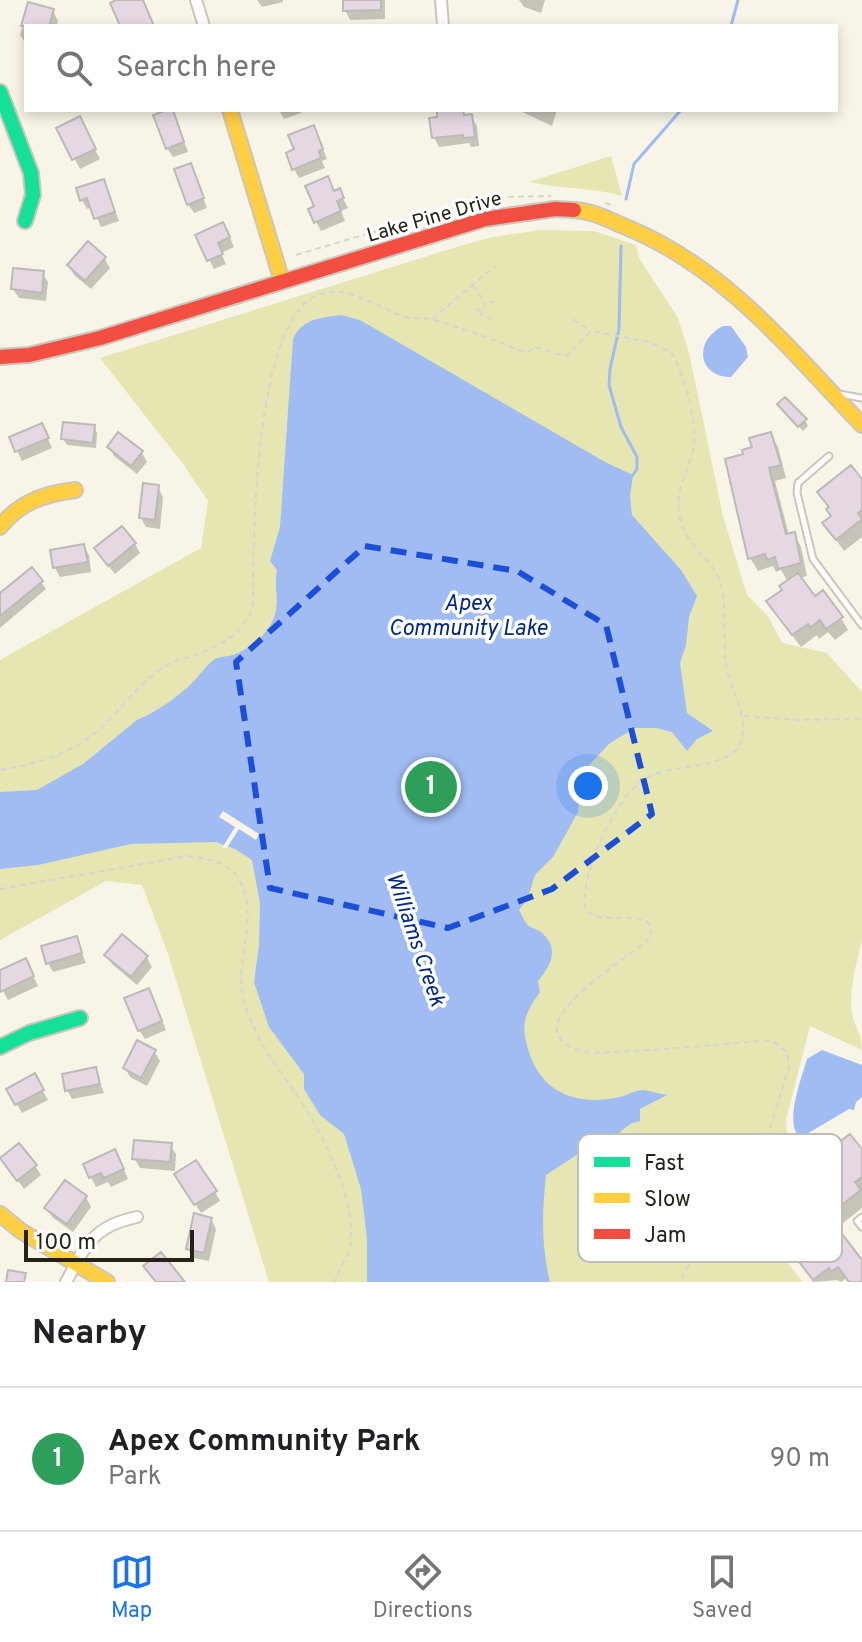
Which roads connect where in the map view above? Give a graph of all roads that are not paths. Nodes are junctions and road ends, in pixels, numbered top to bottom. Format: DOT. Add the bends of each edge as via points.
graph roads {
  1 [pos="196,0"];
  2 [pos="441,0"];
  3 [pos="203,24"];
  4 [pos="443,24"];
  5 [pos="0,92"];
  6 [pos="231,112"];
  7 [pos="25,221"];
  8 [pos="282,281"];
  9 [pos="0,357"];
  10 [pos="831,393"];
  11 [pos="862,398"];
  12 [pos="862,425"];
  13 [pos="829,456"];
  14 [pos="75,490"];
  15 [pos="0,527"];
  16 [pos="862,625"];
  17 [pos="80,1018"];
  18 [pos="0,1047"];
  19 [pos="0,1214"];
  20 [pos="137,1217"];
  21 [pos="862,1217"];
  22 [pos="862,1227"];
  23 [pos="76,1263"];
  24 [pos="66,1282"];
  25 [pos="107,1282"];
  1 -- 3 [label="street"];
  2 -- 4 [label="street"];
  5 -- 7 [label="main road" via="31,173 33,195"];
  6 -- 8 [label="main road"];
  8 -- 9 [label="main road, Lake Pine Drive" via="100,338"];
  8 -- 10 [label="main road, Lake Pine Drive" via="485,219 555,209 587,211 699,265 740,298"];
  10 -- 11 [label="lane"];
  10 -- 12 [label="main road, Lake Pine Drive"];
  13 -- 16 [label="lane" via="798,483 797,493 813,559"];
  14 -- 15 [label="main road" via="32,499"];
  17 -- 18 [label="main road"];
  19 -- 23 [label="main road"];
  20 -- 23 [label="street" via="104,1227"];
  21 -- 22 [label="lane" via="857,1221"];
  23 -- 24 [label="street"];
  23 -- 25 [label="main road"];
}
